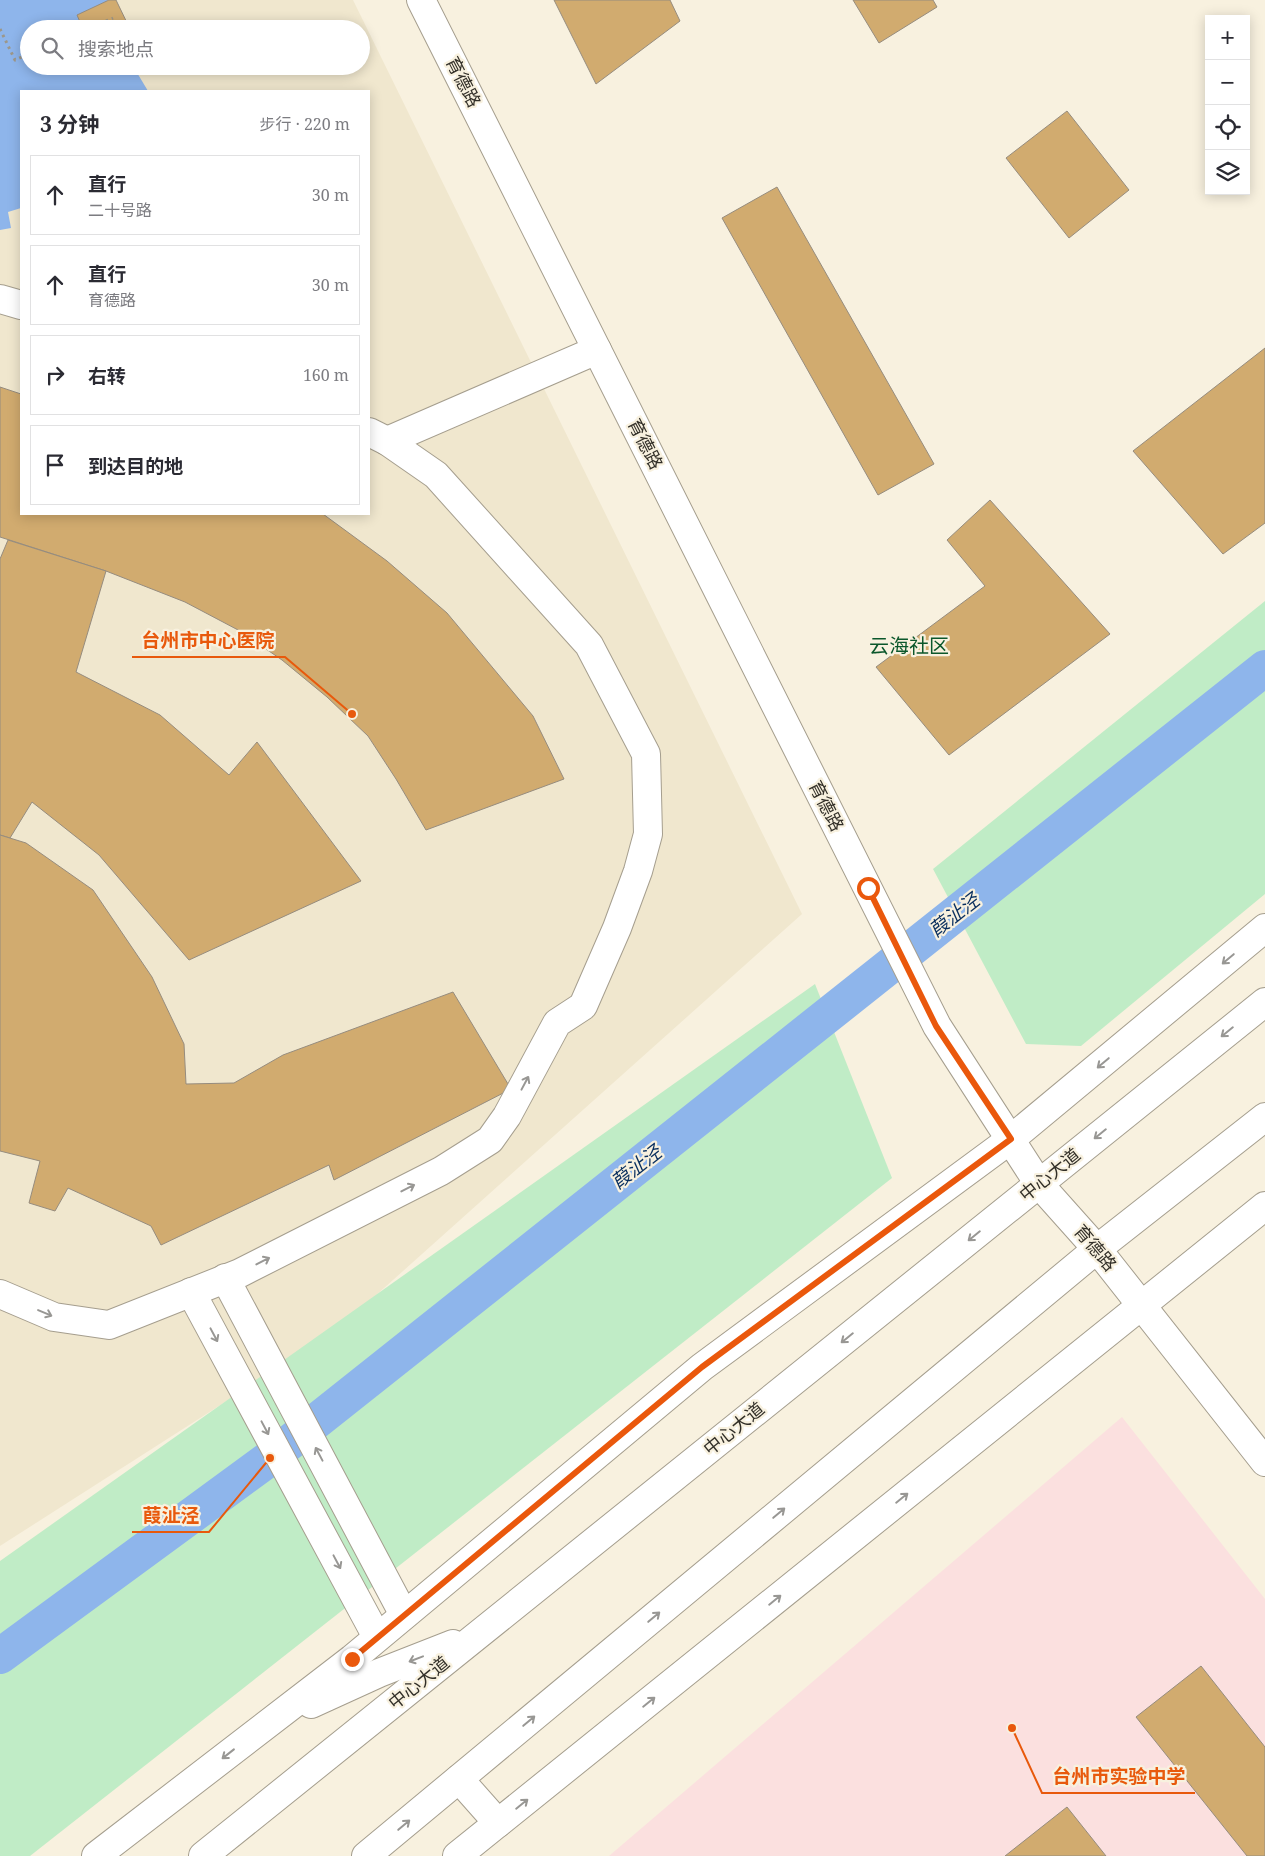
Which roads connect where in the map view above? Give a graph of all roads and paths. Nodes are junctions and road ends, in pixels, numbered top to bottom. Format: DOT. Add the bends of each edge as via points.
graph roads {
  1 [pos="421,0"];
  2 [pos="113,18"];
  3 [pos="108,20"];
  4 [pos="0,29"];
  5 [pos="20,58"];
  6 [pos="0,299"];
  7 [pos="20,305"];
  8 [pos="597,350"];
  9 [pos="378,437"];
  10 [pos="1265,928"];
  11 [pos="1265,1002"];
  12 [pos="1265,1117"];
  13 [pos="1011,1139"];
  14 [pos="1039,1184"];
  15 [pos="1265,1206"];
  16 [pos="1097,1249"];
  17 [pos="225,1278"];
  18 [pos="191,1292"];
  19 [pos="0,1294"];
  20 [pos="1141,1304"];
  21 [pos="1265,1462"];
  22 [pos="404,1615"];
  23 [pos="478,1635"];
  24 [pos="377,1637"];
  25 [pos="266,1724"];
  26 [pos="459,1779"];
  27 [pos="498,1824"];
  28 [pos="96,1856"];
  29 [pos="203,1856"];
  30 [pos="366,1856"];
  31 [pos="457,1856"];
  1 -- 8 [label="main road, 育德路"];
  2 -- 3 [label="path"];
  4 -- 5 [label="path" via="15,60"];
  6 -- 7 [label="main road"];
  8 -- 9 [label="main road"];
  8 -- 13 [label="main road, 育德路" via="936,1026"];
  17 -- 9 [label="main road, one-way" via="441,1171 490,1140 507,1116 557,1023 582,1006 617,928 648,834 646,754 589,645 436,475"];
  10 -- 13 [label="main road, one-way"];
  11 -- 14 [label="main road, 中心大道, one-way"];
  12 -- 16 [label="main road"];
  13 -- 14 [label="main road, 育德路"];
  13 -- 22 [label="main road" via="702,1367"];
  14 -- 16 [label="main road, 育德路"];
  14 -- 23 [label="main road, 中心大道, one-way"];
  15 -- 20 [label="main road"];
  16 -- 20 [label="main road, 育德路"];
  26 -- 16 [label="main road, one-way"];
  17 -- 18 [label="main road"];
  22 -- 17 [label="main road, one-way"];
  19 -- 18 [label="main road, one-way" via="54,1317 109,1326"];
  18 -- 24 [label="main road, one-way"];
  20 -- 21 [label="main road, 育德路"];
  27 -- 20 [label="main road, one-way"];
  22 -- 24 [label="main road"];
  23 -- 25 [label="main road, one-way" via="379,1673"];
  23 -- 29 [label="main road, 中心大道"];
  24 -- 25 [label="main road"];
  25 -- 28 [label="main road, one-way"];
  26 -- 27 [label="main road"];
  30 -- 26 [label="main road, one-way"];
  27 -- 31 [label="main road"];
}
